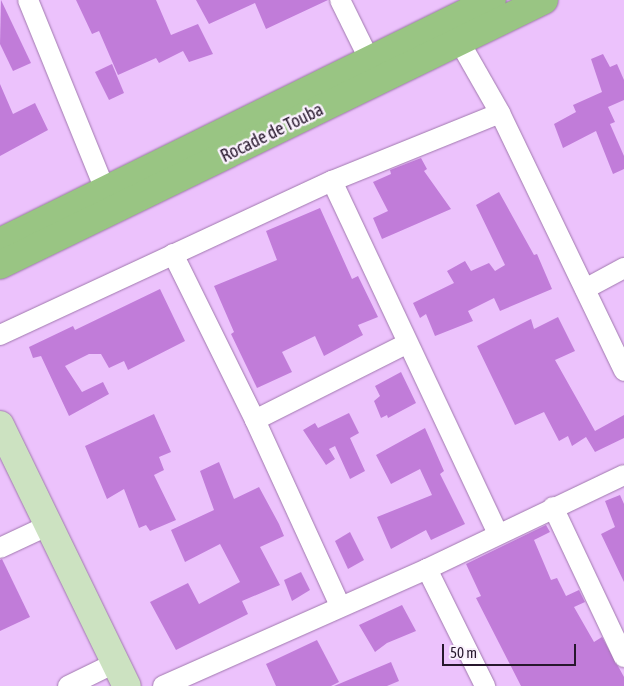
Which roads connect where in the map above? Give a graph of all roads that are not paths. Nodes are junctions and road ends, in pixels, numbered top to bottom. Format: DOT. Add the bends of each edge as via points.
graph roads {
  1 [pos="28,0"];
  2 [pos="340,0"];
  3 [pos="544,0"];
  4 [pos="500,5"];
  5 [pos="459,41"];
  6 [pos="369,59"];
  7 [pos="500,113"];
  8 [pos="332,181"];
  9 [pos="110,200"];
  10 [pos="0,242"];
  11 [pos="173,254"];
  12 [pos="0,265"];
  13 [pos="624,268"];
  14 [pos="585,289"];
  15 [pos="0,335"];
  16 [pos="408,344"];
  17 [pos="624,371"];
  18 [pos="255,420"];
  19 [pos="0,425"];
  20 [pos="624,476"];
  21 [pos="553,507"];
  22 [pos="48,525"];
  23 [pos="498,534"];
  24 [pos="0,548"];
  25 [pos="427,569"];
  26 [pos="340,606"];
  27 [pos="624,657"];
  28 [pos="121,674"];
  29 [pos="68,686"];
  30 [pos="163,686"];
  31 [pos="485,686"];
  1 -- 9 [label="street"];
  2 -- 6 [label="street"];
  3 -- 4 [label="main road, Rocade de Touba"];
  4 -- 5 [label="main road, Rocade de Touba"];
  4 -- 6 [label="main road, Rocade de Touba"];
  5 -- 7 [label="street"];
  5 -- 9 [label="main road, Rocade de Touba"];
  6 -- 9 [label="main road, Rocade de Touba"];
  7 -- 8 [label="street"];
  7 -- 14 [label="street"];
  8 -- 11 [label="street"];
  8 -- 16 [label="street"];
  9 -- 10 [label="main road, Rocade de Touba"];
  9 -- 12 [label="main road, Rocade de Touba"];
  11 -- 15 [label="street"];
  11 -- 18 [label="street"];
  13 -- 14 [label="street"];
  14 -- 17 [label="street"];
  16 -- 18 [label="street"];
  16 -- 23 [label="street"];
  18 -- 26 [label="street"];
  19 -- 22 [label="street"];
  20 -- 21 [label="street"];
  21 -- 23 [label="street"];
  21 -- 27 [label="street"];
  22 -- 24 [label="street"];
  22 -- 28 [label="street"];
  23 -- 25 [label="street"];
  25 -- 26 [label="street"];
  25 -- 31 [label="street"];
  26 -- 30 [label="street"];
  28 -- 29 [label="street"];
}
